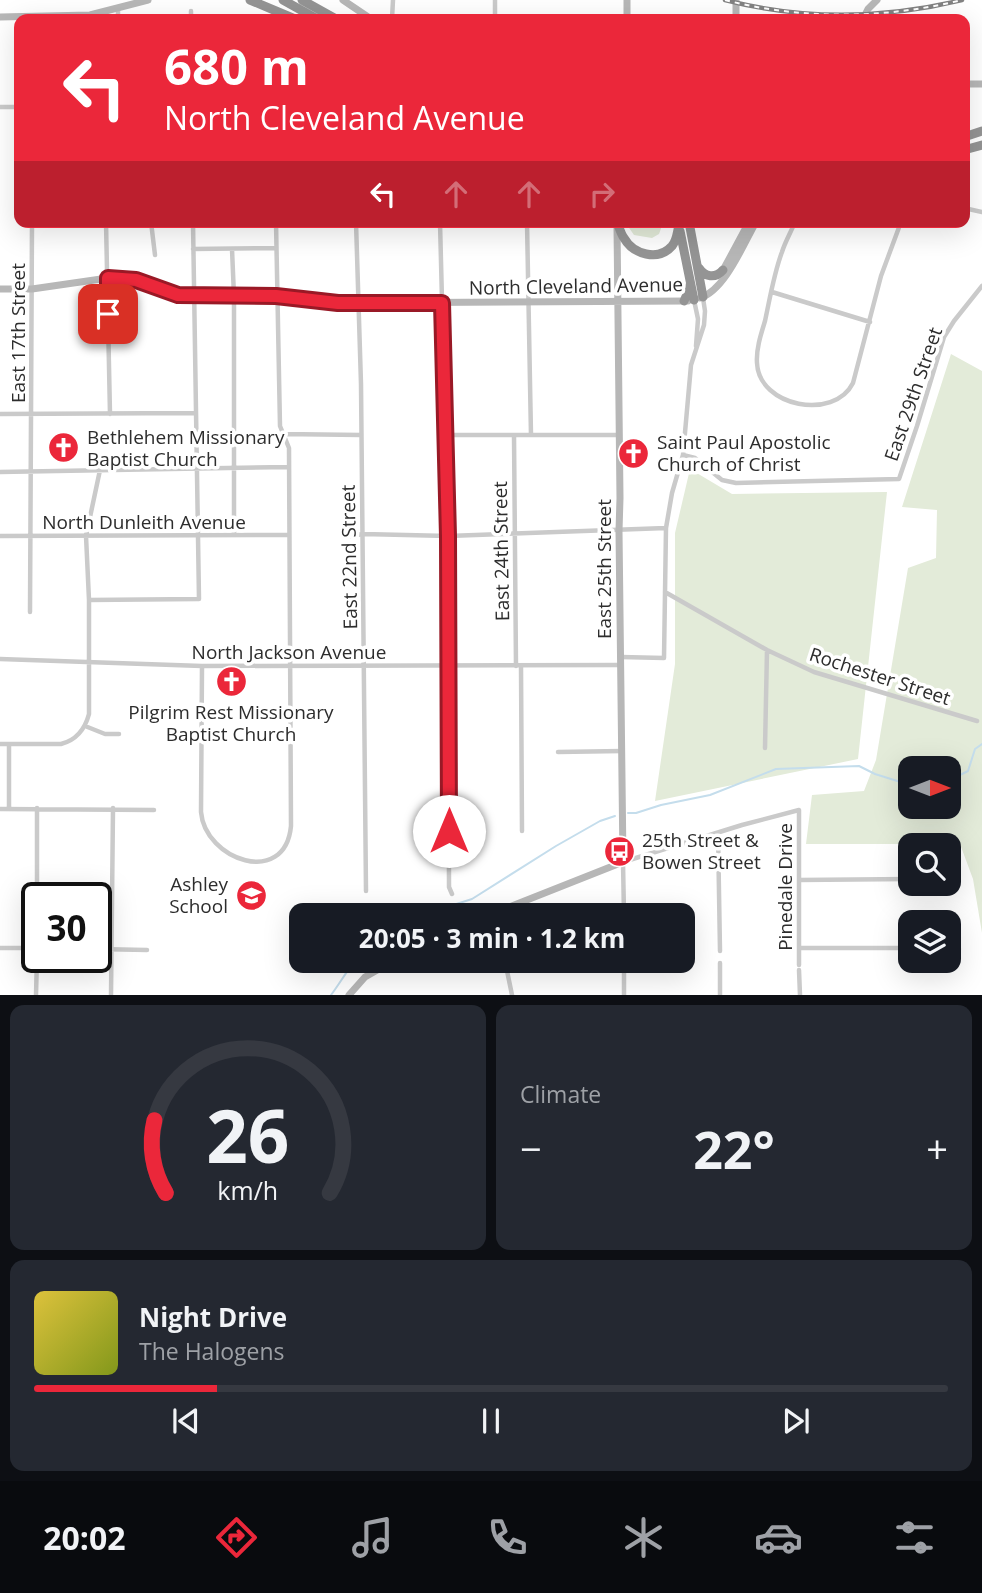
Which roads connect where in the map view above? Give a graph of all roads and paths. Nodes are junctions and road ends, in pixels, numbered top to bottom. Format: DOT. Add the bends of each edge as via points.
graph roads {
  1 [pos="148,0"];
  2 [pos="250,0"];
  3 [pos="283,0"];
  4 [pos="302,0"];
  5 [pos="343,0"];
  6 [pos="864,0"];
  7 [pos="877,0"];
  8 [pos="133,3"];
  9 [pos="118,9"];
  10 [pos="868,9"];
  11 [pos="95,14"];
  12 [pos="118,14"];
  13 [pos="283,14"];
  14 [pos="308,14"];
  15 [pos="327,14"];
  16 [pos="364,14"];
  17 [pos="866,14"];
  18 [pos="32,228"];
  19 [pos="106,228"];
  20 [pos="152,228"];
  21 [pos="193,228"];
  22 [pos="276,228"];
  23 [pos="356,228"];
  24 [pos="440,228"];
  25 [pos="527,228"];
  26 [pos="617,228"];
  27 [pos="619,228"];
  28 [pos="678,228"];
  29 [pos="680,228"];
  30 [pos="690,228"];
  31 [pos="746,228"];
  32 [pos="752,228"];
  33 [pos="793,228"];
  34 [pos="899,228"];
  35 [pos="276,248"];
  36 [pos="193,249"];
  37 [pos="232,249"];
  38 [pos="155,256"];
  39 [pos="697,264"];
  40 [pos="723,270"];
  41 [pos="690,276"];
  42 [pos="108,278"];
  43 [pos="982,286"];
  44 [pos="0,289"];
  45 [pos="32,289"];
  46 [pos="772,292"];
  47 [pos="195,296"];
  48 [pos="234,296"];
  49 [pos="276,296"];
  50 [pos="699,299"];
  51 [pos="617,301"];
  52 [pos="684,301"];
  53 [pos="528,302"];
  54 [pos="359,303"];
  55 [pos="442,303"];
  56 [pos="870,321"];
  57 [pos="196,413"];
  58 [pos="0,414"];
  59 [pos="32,414"];
  60 [pos="110,414"];
  61 [pos="282,434"];
  62 [pos="361,435"];
  63 [pos="446,435"];
  64 [pos="514,435"];
  65 [pos="530,435"];
  66 [pos="619,435"];
  67 [pos="684,455"];
  68 [pos="289,467"];
  69 [pos="197,469"];
  70 [pos="234,469"];
  71 [pos="100,470"];
  72 [pos="30,471"];
  73 [pos="0,472"];
  74 [pos="666,528"];
  75 [pos="618,531"];
  76 [pos="515,533"];
  77 [pos="363,534"];
  78 [pos="198,535"];
  79 [pos="233,535"];
  80 [pos="289,535"];
  81 [pos="0,536"];
  82 [pos="30,536"];
  83 [pos="86,536"];
  84 [pos="350,536"];
  85 [pos="448,536"];
  86 [pos="665,592"];
  87 [pos="89,600"];
  88 [pos="30,612"];
  89 [pos="767,650"];
  90 [pos="0,659"];
  91 [pos="621,661"];
  92 [pos="88,662"];
  93 [pos="202,666"];
  94 [pos="290,666"];
  95 [pos="365,666"];
  96 [pos="448,666"];
  97 [pos="519,666"];
  98 [pos="977,721"];
  99 [pos="85,726"];
  100 [pos="119,734"];
  101 [pos="0,744"];
  102 [pos="9,744"];
  103 [pos="765,748"];
  104 [pos="622,751"];
  105 [pos="558,752"];
  106 [pos="0,808"];
  107 [pos="37,808"];
  108 [pos="113,808"];
  109 [pos="9,809"];
  110 [pos="154,810"];
  111 [pos="522,831"];
  112 [pos="718,833"];
  113 [pos="623,862"];
  114 [pos="898,879"];
  115 [pos="799,880"];
  116 [pos="37,882"];
  117 [pos="366,891"];
  118 [pos="452,894"];
  119 [pos="522,903"];
  120 [pos="624,903"];
  121 [pos="0,948"];
  122 [pos="21,948"];
  123 [pos="799,948"];
  124 [pos="898,948"];
  125 [pos="112,950"];
  126 [pos="147,950"];
  127 [pos="720,951"];
  128 [pos="720,963"];
  129 [pos="37,973"];
  130 [pos="111,973"];
  131 [pos="372,973"];
  132 [pos="507,973"];
  133 [pos="624,973"];
  134 [pos="36,995"];
  135 [pos="111,995"];
  136 [pos="349,995"];
  137 [pos="512,995"];
  138 [pos="624,995"];
  139 [pos="720,995"];
  140 [pos="800,995"];
  1 -- 8 [label="street"];
  2 -- 13 [label="highway"];
  3 -- 14 [label="highway"];
  4 -- 15 [label="highway"];
  5 -- 16 [label="street"];
  6 -- 10 [label="street"];
  7 -- 10 [label="street"];
  8 -- 9 [label="street"];
  9 -- 11 [label="street"];
  9 -- 12 [label="street"];
  10 -- 17 [label="street"];
  18 -- 45 [label="street, East 17th Street"];
  19 -- 42 [label="street"];
  20 -- 38 [label="street"];
  21 -- 36 [label="street"];
  22 -- 35 [label="street"];
  23 -- 54 [label="street, East 22nd Street"];
  24 -- 55 [label="street"];
  25 -- 53 [label="street"];
  26 -- 51 [label="street, East 25th Street"];
  27 -- 28 [label="highway" via="631,246 653,255 671,247"];
  29 -- 41 [label="highway"];
  30 -- 39 [label="highway"];
  31 -- 40 [label="street"];
  32 -- 50 [label="street" via="724,279"];
  33 -- 46 [label="street" via="781,253"];
  34 -- 56 [label="street"];
  35 -- 37 [label="street"];
  35 -- 49 [label="street"];
  36 -- 37 [label="street"];
  36 -- 47 [label="street"];
  37 -- 48 [label="street"];
  39 -- 40 [label="highway" via="707,276"];
  39 -- 50 [label="highway"];
  40 -- 50 [label="street"];
  41 -- 50 [label="highway"];
  41 -- 52 [label="highway"];
  42 -- 45 [label="street, North Cleveland Avenue"];
  42 -- 47 [label="street, North Cleveland Avenue" via="136,280"];
  42 -- 60 [label="street"];
  43 -- 67 [label="street, East 29th Street" via="944,337 899,479 736,483 722,480 695,458"];
  44 -- 45 [label="street, North Cleveland Avenue"];
  45 -- 59 [label="street, East 17th Street"];
  46 -- 56 [label="street"];
  46 -- 56 [label="street" via="757,363 765,385 789,400 819,405 845,394 853,383"];
  47 -- 48 [label="street, North Cleveland Avenue"];
  47 -- 57 [label="street"];
  48 -- 49 [label="street, North Cleveland Avenue"];
  48 -- 70 [label="street"];
  49 -- 54 [label="street, North Cleveland Avenue"];
  49 -- 61 [label="street"];
  50 -- 52 [label="street, North Cleveland Avenue"];
  50 -- 67 [label="street" via="705,311 704,325 689,377"];
  51 -- 52 [label="street, North Cleveland Avenue"];
  51 -- 53 [label="street, North Cleveland Avenue"];
  51 -- 66 [label="street, East 25th Street"];
  53 -- 55 [label="street, North Cleveland Avenue"];
  53 -- 65 [label="street"];
  54 -- 55 [label="street, North Cleveland Avenue"];
  54 -- 62 [label="street, East 22nd Street"];
  55 -- 63 [label="street"];
  57 -- 60 [label="street"];
  57 -- 69 [label="street"];
  58 -- 59 [label="street"];
  59 -- 60 [label="street"];
  59 -- 72 [label="street, East 17th Street"];
  61 -- 62 [label="street"];
  61 -- 68 [label="street" via="289,448"];
  62 -- 77 [label="street, East 22nd Street"];
  63 -- 64 [label="street"];
  63 -- 85 [label="street"];
  64 -- 65 [label="street"];
  64 -- 76 [label="street, East 24th Street"];
  65 -- 66 [label="street"];
  66 -- 75 [label="street, East 25th Street"];
  67 -- 74 [label="street"];
  68 -- 70 [label="street"];
  68 -- 80 [label="street"];
  69 -- 70 [label="street"];
  69 -- 71 [label="street"];
  69 -- 78 [label="street"];
  70 -- 79 [label="street"];
  71 -- 72 [label="street"];
  71 -- 83 [label="street"];
  72 -- 73 [label="street"];
  72 -- 82 [label="street, East 17th Street"];
  74 -- 75 [label="street"];
  74 -- 86 [label="street"];
  75 -- 76 [label="street"];
  75 -- 91 [label="street, East 25th Street"];
  76 -- 85 [label="street"];
  76 -- 97 [label="street, East 24th Street"];
  77 -- 84 [label="street"];
  77 -- 85 [label="street"];
  77 -- 95 [label="street, East 22nd Street"];
  78 -- 79 [label="street, North Dunleith Avenue"];
  78 -- 83 [label="street, North Dunleith Avenue"];
  78 -- 87 [label="street" via="200,599"];
  79 -- 80 [label="street, North Dunleith Avenue"];
  80 -- 94 [label="street"];
  81 -- 82 [label="street, North Dunleith Avenue"];
  82 -- 83 [label="street, North Dunleith Avenue"];
  82 -- 88 [label="street, East 17th Street"];
  83 -- 87 [label="street"];
  85 -- 96 [label="street"];
  86 -- 89 [label="street, Rochester Street"];
  86 -- 91 [label="street, North Jackson Avenue" via="664,658"];
  87 -- 92 [label="street"];
  89 -- 98 [label="street, Rochester Street" via="814,672"];
  89 -- 103 [label="street"];
  90 -- 92 [label="street, North Jackson Avenue"];
  91 -- 97 [label="street, North Jackson Avenue"];
  91 -- 104 [label="street, East 25th Street"];
  92 -- 93 [label="street, North Jackson Avenue"];
  92 -- 99 [label="street"];
  93 -- 94 [label="street, North Jackson Avenue"];
  93 -- 94 [label="street" via="203,823 225,851 258,862 281,851 290,832"];
  94 -- 95 [label="street, North Jackson Avenue"];
  95 -- 96 [label="street, North Jackson Avenue"];
  95 -- 117 [label="street, East 22nd Street"];
  96 -- 97 [label="street, North Jackson Avenue"];
  96 -- 118 [label="street"];
  97 -- 111 [label="street, East 24th Street"];
  99 -- 100 [label="street"];
  99 -- 102 [label="street" via="66,743"];
  101 -- 102 [label="street"];
  102 -- 109 [label="street"];
  104 -- 105 [label="street"];
  104 -- 113 [label="street, East 25th Street"];
  106 -- 109 [label="street"];
  107 -- 108 [label="street"];
  107 -- 109 [label="street"];
  107 -- 116 [label="street"];
  108 -- 110 [label="street"];
  108 -- 125 [label="street"];
  112 -- 113 [label="street"];
  112 -- 115 [label="street, Pinedale Drive" via="799,810"];
  112 -- 127 [label="street"];
  113 -- 119 [label="street"];
  113 -- 120 [label="street, East 25th Street"];
  114 -- 115 [label="street"];
  115 -- 123 [label="street, Pinedale Drive"];
  121 -- 122 [label="street"];
  123 -- 124 [label="street"];
  123 -- 140 [label="street, Pinedale Drive"];
  125 -- 126 [label="street"];
  128 -- 139 [label="street"];
  129 -- 134 [label="street"];
  130 -- 135 [label="street"];
  131 -- 136 [label="street"];
  132 -- 137 [label="street"];
  133 -- 138 [label="street"];
}
